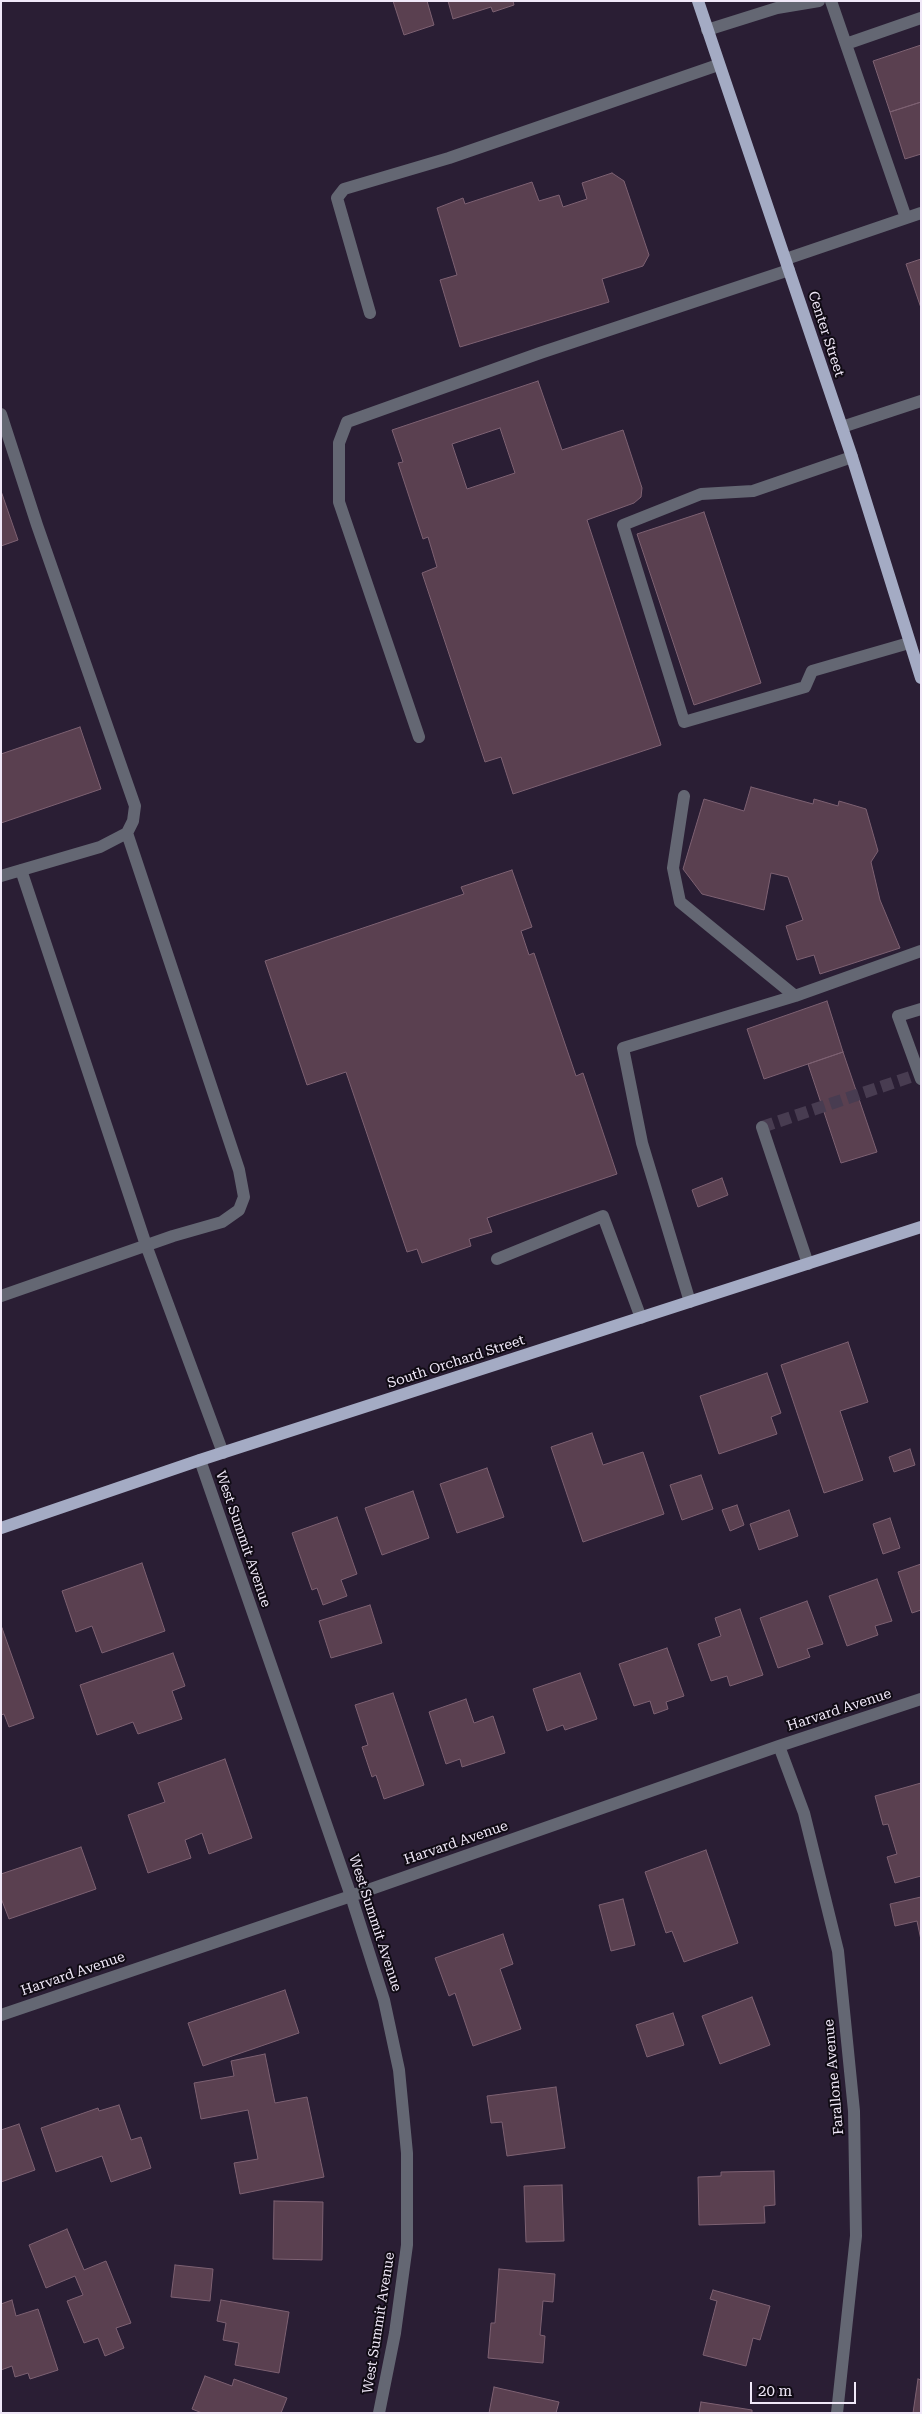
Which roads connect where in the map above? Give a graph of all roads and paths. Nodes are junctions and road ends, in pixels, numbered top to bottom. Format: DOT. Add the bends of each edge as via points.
graph roads {
  1 [pos="698,1"];
  2 [pos="819,1"];
  3 [pos="831,1"];
  4 [pos="921,18"];
  5 [pos="708,30"];
  6 [pos="846,44"];
  7 [pos="718,65"];
  8 [pos="921,213"];
  9 [pos="906,218"];
  10 [pos="787,264"];
  11 [pos="370,313"];
  12 [pos="921,401"];
  13 [pos="1,414"];
  14 [pos="842,427"];
  15 [pos="852,457"];
  16 [pos="909,643"];
  17 [pos="921,678"];
  18 [pos="419,737"];
  19 [pos="684,796"];
  20 [pos="127,833"];
  21 [pos="21,870"];
  22 [pos="1,876"];
  23 [pos="921,951"];
  24 [pos="795,996"];
  25 [pos="921,1009"];
  26 [pos="921,1080"];
  27 [pos="762,1127"];
  28 [pos="921,1226"];
  29 [pos="146,1246"];
  30 [pos="498,1259"];
  31 [pos="808,1264"];
  32 [pos="1,1296"];
  33 [pos="690,1302"];
  34 [pos="641,1318"];
  35 [pos="223,1453"];
  36 [pos="200,1460"];
  37 [pos="1,1528"];
  38 [pos="921,1699"];
  39 [pos="779,1746"];
  40 [pos="351,1896"];
  41 [pos="1,2015"];
  42 [pos="379,2413"];
  43 [pos="837,2413"];
  1 -- 5 [label="main road, Center Street"];
  2 -- 5 [label="street" via="777,8"];
  3 -- 6 [label="street"];
  4 -- 6 [label="street"];
  5 -- 7 [label="main road, Center Street"];
  6 -- 9 [label="street"];
  7 -- 10 [label="main road, Center Street"];
  7 -- 11 [label="street" via="449,158 344,189 337,198"];
  8 -- 9 [label="street"];
  9 -- 10 [label="street"];
  10 -- 14 [label="main road, Center Street"];
  10 -- 18 [label="street" via="347,422 338,443 339,502"];
  12 -- 14 [label="street"];
  13 -- 20 [label="street" via="135,806"];
  14 -- 15 [label="main road, Center Street"];
  15 -- 16 [label="main road, Center Street"];
  15 -- 16 [label="street" via="753,491 701,494 623,525 684,722 805,687 812,671"];
  16 -- 17 [label="main road, Center Street"];
  19 -- 24 [label="street" via="673,868 680,902"];
  20 -- 21 [label="street" via="100,847"];
  20 -- 29 [label="street" via="236,1161 244,1197 239,1210 229,1219"];
  21 -- 22 [label="street"];
  21 -- 29 [label="street"];
  23 -- 24 [label="street"];
  24 -- 33 [label="street" via="623,1048 642,1144"];
  25 -- 26 [label="street" via="898,1016"];
  27 -- 31 [label="street"];
  28 -- 31 [label="main road, South Orchard Street"];
  29 -- 32 [label="street"];
  29 -- 35 [label="street"];
  30 -- 34 [label="street" via="603,1216"];
  31 -- 33 [label="main road, South Orchard Street"];
  33 -- 34 [label="main road, South Orchard Street"];
  34 -- 35 [label="main road, South Orchard Street"];
  35 -- 36 [label="main road, South Orchard Street"];
  36 -- 37 [label="main road, South Orchard Street"];
  36 -- 40 [label="street, West Summit Avenue"];
  38 -- 39 [label="street, Harvard Avenue"];
  39 -- 40 [label="street, Harvard Avenue"];
  39 -- 43 [label="street, Farallone Avenue" via="804,1813 838,1951 854,2111 856,2236"];
  40 -- 41 [label="street, Harvard Avenue"];
  40 -- 42 [label="street, West Summit Avenue" via="384,2000 399,2070 407,2153 407,2245 396,2333"];
}
